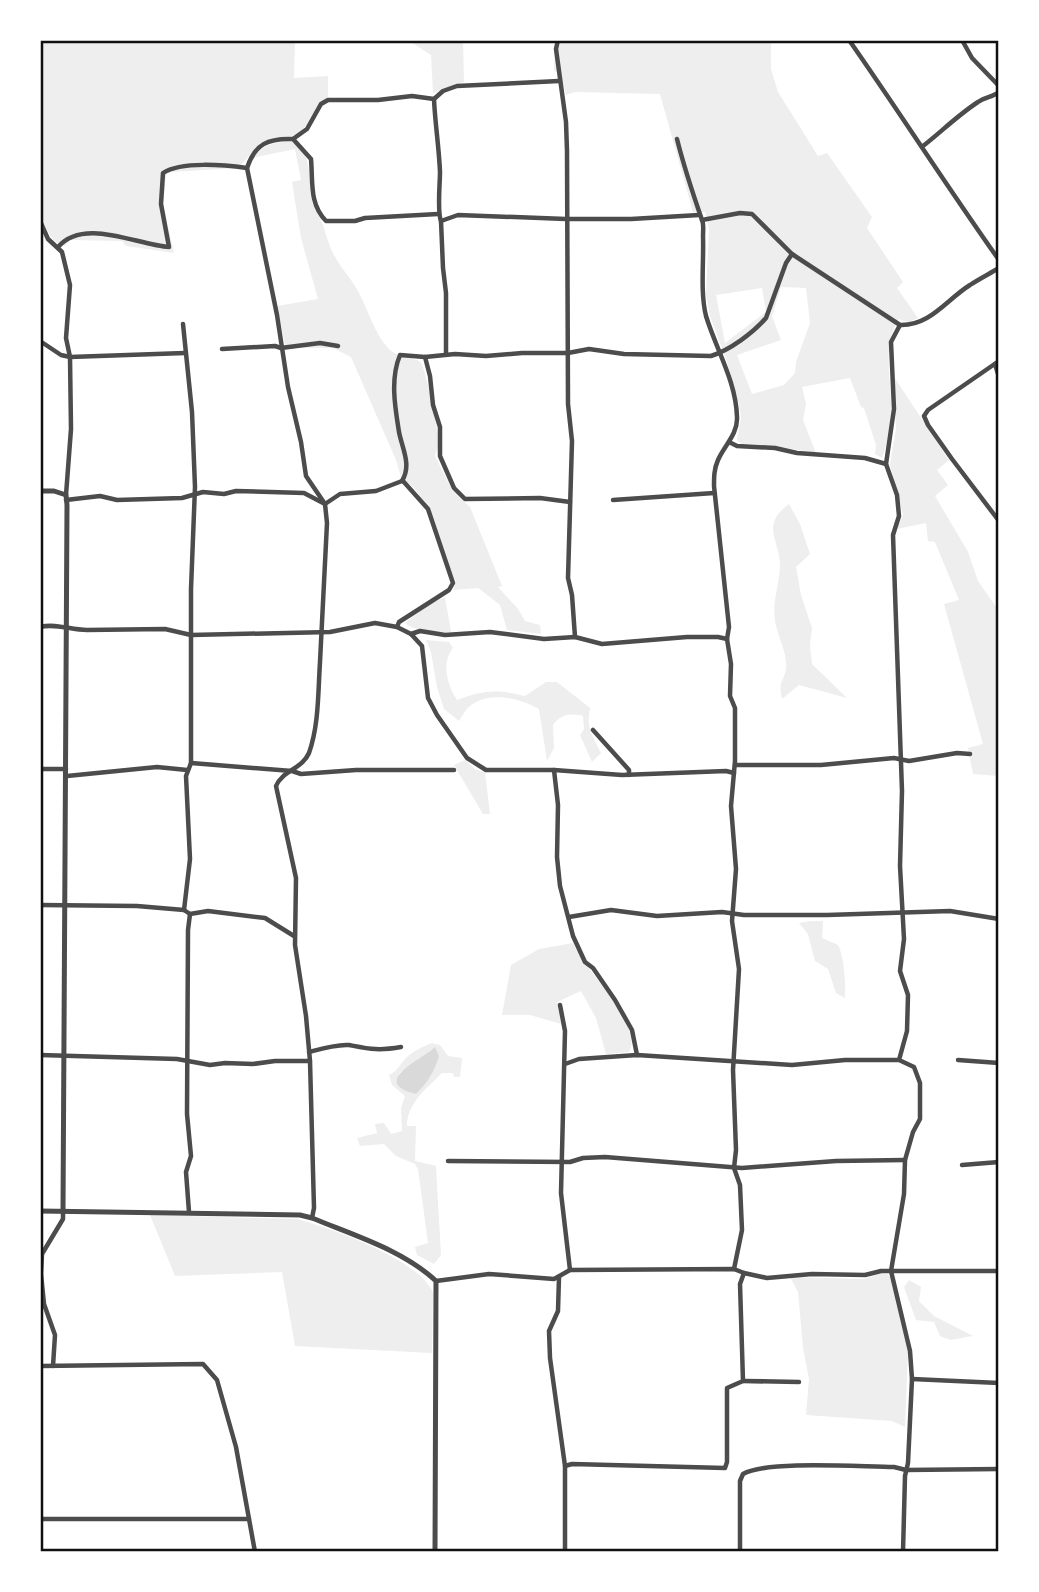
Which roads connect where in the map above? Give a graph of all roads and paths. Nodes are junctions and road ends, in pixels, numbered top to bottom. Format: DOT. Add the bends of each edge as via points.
graph roads {
  1 [pos="558,40"];
  2 [pos="849,40"];
  3 [pos="962,40"];
  4 [pos="559,81"];
  5 [pos="999,86"];
  6 [pos="999,92"];
  7 [pos="434,99"];
  8 [pos="293,139"];
  9 [pos="677,139"];
  10 [pos="923,146"];
  11 [pos="247,168"];
  12 [pos="438,214"];
  13 [pos="700,218"];
  14 [pos="566,219"];
  15 [pos="40,221"];
  16 [pos="441,221"];
  17 [pos="58,247"];
  18 [pos="792,254"];
  19 [pos="999,260"];
  20 [pos="999,268"];
  21 [pos="183,324"];
  22 [pos="900,325"];
  23 [pos="40,341"];
  24 [pos="338,346"];
  25 [pos="222,348"];
  26 [pos="281,348"];
  27 [pos="185,353"];
  28 [pos="568,353"];
  29 [pos="446,354"];
  30 [pos="718,354"];
  31 [pos="70,356"];
  32 [pos="425,357"];
  33 [pos="997,363"];
  34 [pos="999,377"];
  35 [pos="729,442"];
  36 [pos="886,464"];
  37 [pos="402,481"];
  38 [pos="40,491"];
  39 [pos="714,493"];
  40 [pos="193,494"];
  41 [pos="66,498"];
  42 [pos="612,500"];
  43 [pos="570,502"];
  44 [pos="325,504"];
  45 [pos="999,521"];
  46 [pos="40,627"];
  47 [pos="68,627"];
  48 [pos="397,627"];
  49 [pos="322,631"];
  50 [pos="411,634"];
  51 [pos="191,635"];
  52 [pos="575,637"];
  53 [pos="727,639"];
  54 [pos="593,730"];
  55 [pos="970,754"];
  56 [pos="901,758"];
  57 [pos="191,763"];
  58 [pos="735,765"];
  59 [pos="40,769"];
  60 [pos="187,769"];
  61 [pos="454,770"];
  62 [pos="554,770"];
  63 [pos="292,771"];
  64 [pos="67,773"];
  65 [pos="734,773"];
  66 [pos="629,775"];
  67 [pos="40,905"];
  68 [pos="65,905"];
  69 [pos="184,910"];
  70 [pos="903,912"];
  71 [pos="190,914"];
  72 [pos="732,914"];
  73 [pos="569,917"];
  74 [pos="999,919"];
  75 [pos="294,936"];
  76 [pos="560,1005"];
  77 [pos="401,1047"];
  78 [pos="309,1052"];
  79 [pos="40,1055"];
  80 [pos="637,1055"];
  81 [pos="64,1056"];
  82 [pos="899,1060"];
  83 [pos="958,1060"];
  84 [pos="188,1061"];
  85 [pos="310,1061"];
  86 [pos="734,1062"];
  87 [pos="565,1063"];
  88 [pos="999,1063"];
  89 [pos="905,1160"];
  90 [pos="448,1161"];
  91 [pos="563,1162"];
  92 [pos="999,1162"];
  93 [pos="962,1165"];
  94 [pos="734,1168"];
  95 [pos="40,1211"];
  96 [pos="63,1211"];
  97 [pos="188,1212"];
  98 [pos="312,1218"];
  99 [pos="734,1269"];
  100 [pos="570,1270"];
  101 [pos="891,1271"];
  102 [pos="999,1271"];
  103 [pos="744,1273"];
  104 [pos="559,1277"];
  105 [pos="436,1281"];
  106 [pos="40,1366"];
  107 [pos="52,1366"];
  108 [pos="912,1379"];
  109 [pos="743,1381"];
  110 [pos="799,1382"];
  111 [pos="999,1383"];
  112 [pos="565,1466"];
  113 [pos="999,1469"];
  114 [pos="906,1470"];
  115 [pos="40,1519"];
  116 [pos="249,1519"];
  117 [pos="255,1552"];
  118 [pos="435,1552"];
  119 [pos="565,1552"];
  120 [pos="740,1552"];
  121 [pos="904,1552"];
  1 -- 4 [label="street"];
  2 -- 10 [label="street"];
  3 -- 5 [label="street"];
  4 -- 7 [label="street" via="457,86"];
  4 -- 14 [label="street" via="566,122"];
  6 -- 10 [label="street" via="962,113"];
  7 -- 8 [label="street" via="328,100 307,129"];
  7 -- 12 [label="street" via="440,170"];
  8 -- 11 [label="street" via="260,146"];
  8 -- 12 [label="street" via="311,159 315,202 326,221"];
  9 -- 13 [label="street"];
  10 -- 19 [label="street"];
  11 -- 17 [label="street" via="187,166 163,173 161,204 169,247 131,237 83,234"];
  11 -- 26 [label="street"];
  12 -- 16 [label="street"];
  13 -- 14 [label="street"];
  13 -- 18 [label="street" via="752,214"];
  13 -- 30 [label="street" via="703,296"];
  14 -- 16 [label="street" via="458,215"];
  14 -- 28 [label="street"];
  15 -- 17 [label="street" via="48,239"];
  16 -- 29 [label="street"];
  17 -- 31 [label="street" via="70,285 66,338"];
  18 -- 22 [label="street"];
  18 -- 30 [label="street" via="766,317"];
  20 -- 22 [label="street" via="930,317 914,325"];
  21 -- 27 [label="street"];
  22 -- 36 [label="street" via="891,342 893,428"];
  23 -- 31 [label="street"];
  24 -- 26 [label="street" via="320,343"];
  25 -- 26 [label="street"];
  26 -- 44 [label="street" via="306,476"];
  27 -- 31 [label="street"];
  27 -- 40 [label="street" via="192,412"];
  28 -- 29 [label="street"];
  28 -- 30 [label="street" via="589,349 668,356"];
  28 -- 43 [label="street"];
  29 -- 32 [label="street"];
  30 -- 35 [label="street" via="727,371 737,417"];
  31 -- 41 [label="street"];
  32 -- 37 [label="street" via="400,355 394,369 407,462"];
  32 -- 43 [label="street" via="440,427 440,456 454,488 465,499"];
  33 -- 34 [label="street"];
  33 -- 45 [label="street" via="925,416"];
  35 -- 36 [label="street"];
  35 -- 39 [label="street" via="714,471"];
  36 -- 56 [label="street" via="899,516 893,535"];
  37 -- 44 [label="street" via="376,491 340,494"];
  37 -- 48 [label="street" via="428,509 453,583"];
  38 -- 41 [label="street" via="54,491"];
  39 -- 42 [label="street"];
  39 -- 53 [label="street"];
  40 -- 41 [label="street" via="182,498"];
  40 -- 44 [label="street" via="304,493"];
  40 -- 51 [label="street"];
  41 -- 47 [label="street"];
  43 -- 52 [label="street" via="568,578"];
  44 -- 49 [label="street"];
  46 -- 47 [label="street"];
  47 -- 51 [label="street" via="165,629"];
  47 -- 64 [label="street"];
  48 -- 49 [label="street" via="375,622"];
  48 -- 50 [label="street"];
  49 -- 51 [label="street"];
  49 -- 63 [label="street" via="312,740 308,756"];
  50 -- 52 [label="street"];
  50 -- 62 [label="street" via="422,646 428,698 467,758 486,770"];
  51 -- 57 [label="street"];
  52 -- 53 [label="street" via="602,644 687,637"];
  53 -- 58 [label="street" via="730,696 735,708"];
  54 -- 66 [label="street"];
  55 -- 56 [label="street"];
  56 -- 58 [label="street" via="821,765"];
  56 -- 70 [label="street"];
  57 -- 60 [label="street"];
  57 -- 63 [label="street"];
  58 -- 65 [label="street"];
  59 -- 64 [label="street"];
  60 -- 64 [label="street"];
  60 -- 69 [label="street" via="190,859"];
  61 -- 63 [label="street"];
  62 -- 66 [label="street"];
  62 -- 73 [label="street" via="557,857"];
  63 -- 75 [label="street" via="276,786 296,878"];
  64 -- 68 [label="street"];
  65 -- 66 [label="street"];
  65 -- 72 [label="street"];
  67 -- 68 [label="street"];
  68 -- 69 [label="street"];
  68 -- 81 [label="street"];
  69 -- 71 [label="street"];
  70 -- 72 [label="street"];
  70 -- 74 [label="street" via="950,911"];
  70 -- 82 [label="street" via="900,971 908,995 907,1031"];
  71 -- 75 [label="street" via="208,911 265,918"];
  71 -- 84 [label="street"];
  72 -- 73 [label="street" via="657,916 611,910"];
  72 -- 86 [label="street" via="739,969"];
  73 -- 80 [label="street" via="585,962 632,1030"];
  75 -- 78 [label="street"];
  76 -- 87 [label="street"];
  77 -- 78 [label="street" via="384,1050 348,1045"];
  78 -- 85 [label="street"];
  79 -- 81 [label="street"];
  80 -- 86 [label="street"];
  80 -- 87 [label="street"];
  81 -- 84 [label="street"];
  81 -- 96 [label="street"];
  82 -- 86 [label="street" via="792,1065"];
  82 -- 89 [label="street" via="914,1067 920,1083 920,1119"];
  83 -- 88 [label="street"];
  84 -- 85 [label="street" via="210,1065"];
  84 -- 97 [label="street"];
  85 -- 98 [label="street"];
  86 -- 94 [label="street"];
  87 -- 91 [label="street"];
  89 -- 94 [label="street"];
  89 -- 101 [label="street"];
  90 -- 91 [label="street"];
  91 -- 94 [label="street" via="605,1157"];
  91 -- 100 [label="street" via="561,1193"];
  92 -- 93 [label="street"];
  94 -- 99 [label="street" via="743,1230"];
  95 -- 96 [label="street"];
  96 -- 97 [label="street"];
  96 -- 107 [label="street" via="42,1254 44,1304 55,1335"];
  97 -- 98 [label="street"];
  98 -- 105 [label="street" via="394,1253"];
  99 -- 100 [label="street"];
  99 -- 103 [label="street"];
  100 -- 104 [label="street"];
  101 -- 102 [label="street"];
  101 -- 103 [label="street" via="767,1278"];
  101 -- 108 [label="street"];
  103 -- 109 [label="street" via="740,1284"];
  104 -- 105 [label="street" via="489,1274"];
  104 -- 112 [label="street" via="558,1311 548,1331"];
  105 -- 118 [label="street"];
  106 -- 107 [label="street"];
  107 -- 116 [label="street" via="204,1364 217,1380"];
  108 -- 111 [label="street"];
  108 -- 114 [label="street"];
  109 -- 110 [label="street"];
  109 -- 112 [label="street" via="727,1388 725,1468"];
  112 -- 119 [label="street"];
  113 -- 114 [label="street"];
  114 -- 120 [label="street" via="751,1469 740,1481"];
  114 -- 121 [label="street"];
  115 -- 116 [label="street"];
  116 -- 117 [label="street"];
}
